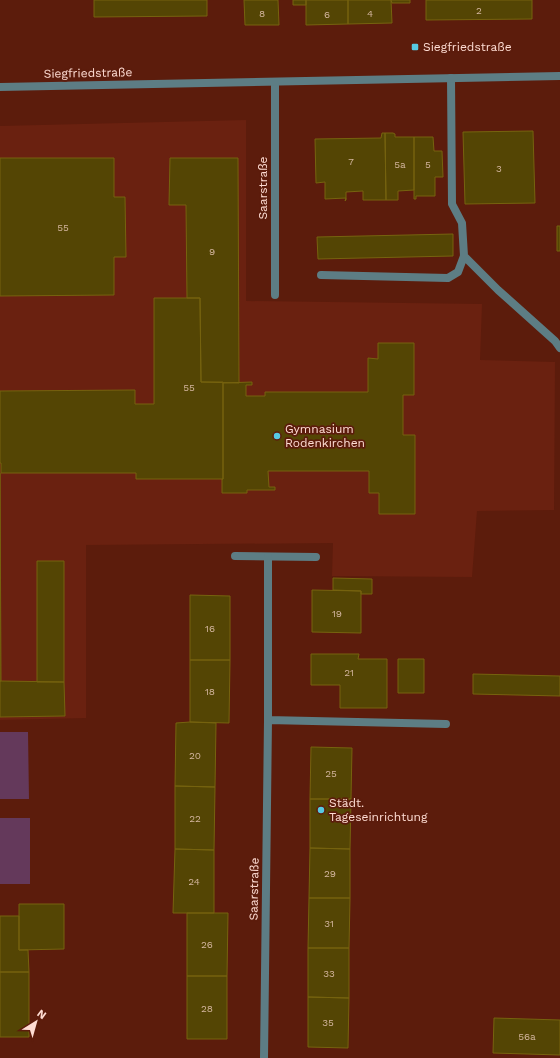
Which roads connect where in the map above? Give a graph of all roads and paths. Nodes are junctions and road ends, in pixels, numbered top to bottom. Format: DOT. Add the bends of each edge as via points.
graph roads {
  1 [pos="560,76"];
  2 [pos="451,78"];
  3 [pos="275,82"];
  4 [pos="0,87"];
  5 [pos="464,256"];
  6 [pos="321,275"];
  7 [pos="275,294"];
  8 [pos="560,348"];
  9 [pos="235,556"];
  10 [pos="268,557"];
  11 [pos="316,557"];
  12 [pos="268,720"];
  13 [pos="446,724"];
  14 [pos="264,1058"];
  1 -- 2 [label="street, Siegfriedstraße"];
  2 -- 3 [label="street, Siegfriedstraße"];
  2 -- 5 [label="street" via="452,204 462,223"];
  3 -- 4 [label="street, Siegfriedstraße"];
  3 -- 7 [label="street, Saarstraße"];
  5 -- 6 [label="street" via="458,272 448,278"];
  5 -- 8 [label="street"];
  9 -- 10 [label="street"];
  10 -- 11 [label="street"];
  10 -- 12 [label="street, Saarstraße"];
  12 -- 13 [label="street"];
  12 -- 14 [label="street, Saarstraße"];
}
